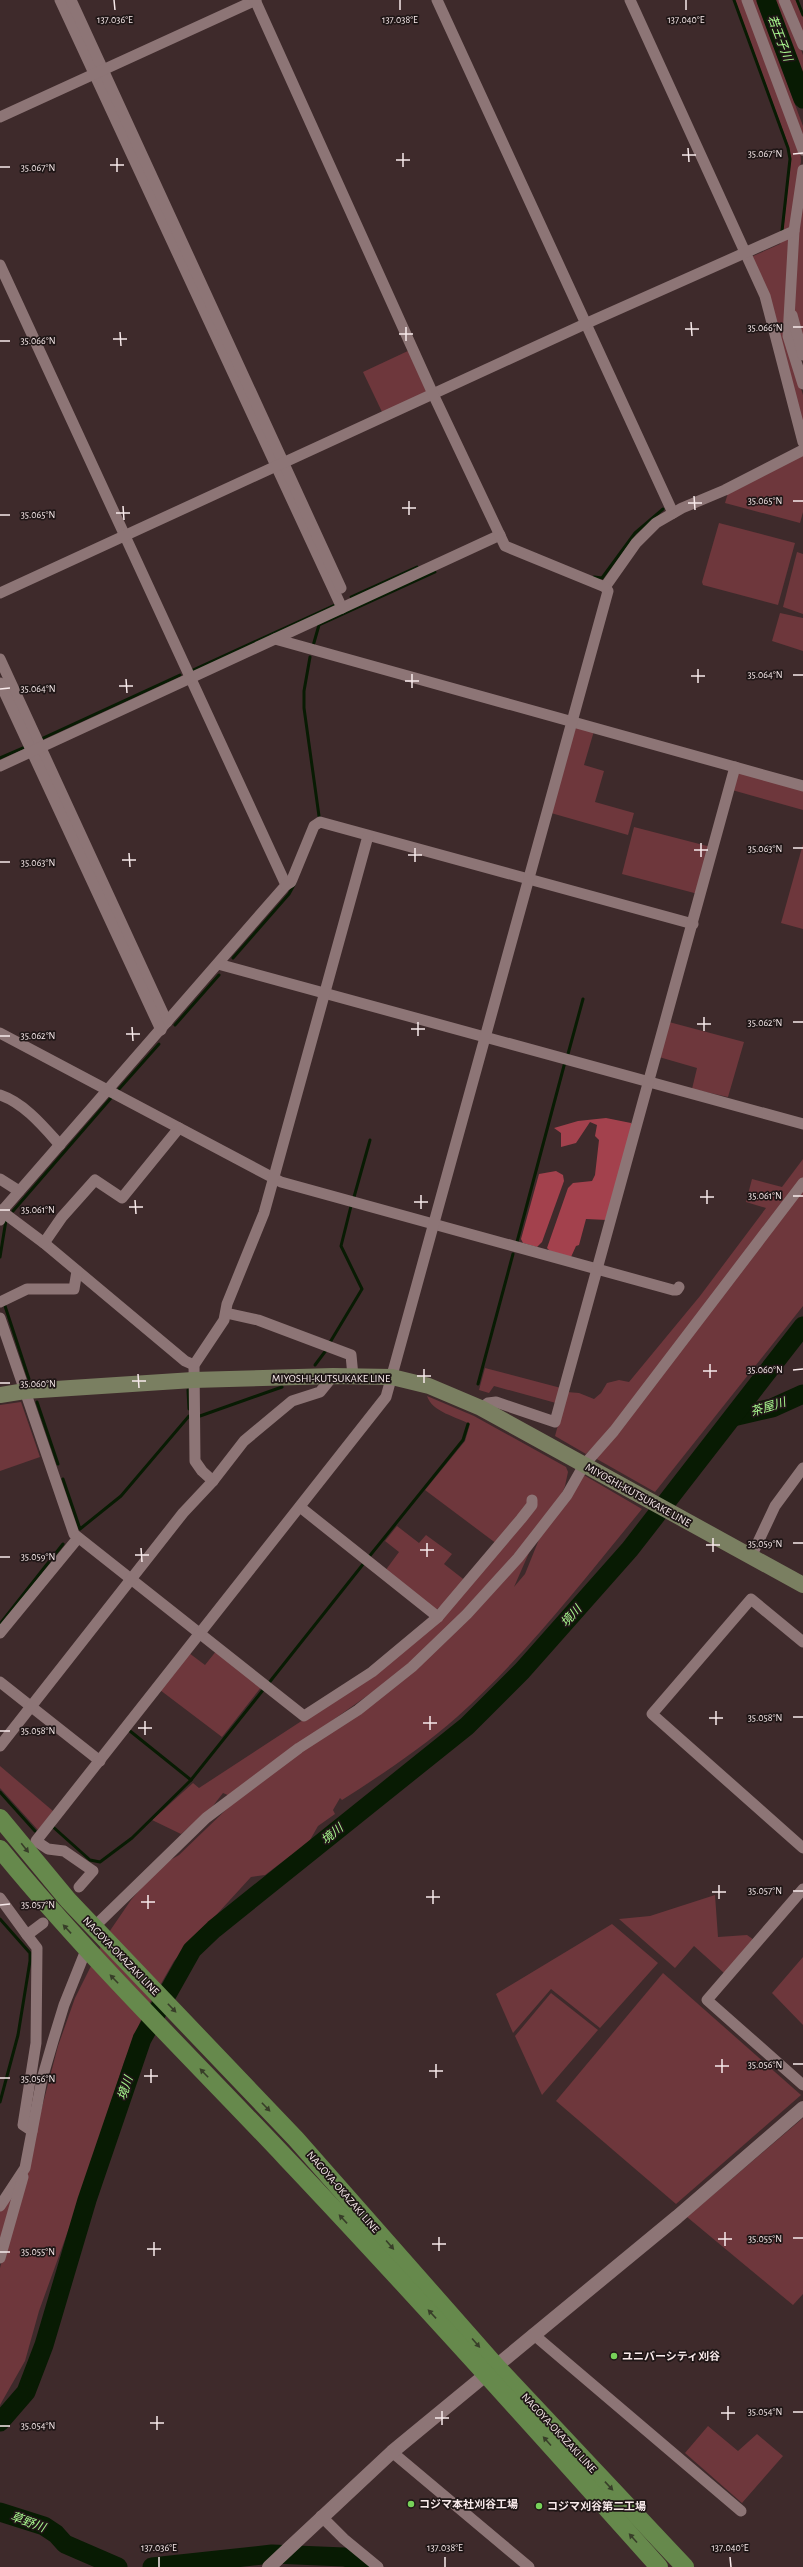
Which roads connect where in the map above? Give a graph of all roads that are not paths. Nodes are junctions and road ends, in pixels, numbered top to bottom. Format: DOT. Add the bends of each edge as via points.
graph roads {
  1 [pos="60,0"];
  2 [pos="71,0"];
  3 [pos="255,0"];
  4 [pos="437,0"];
  5 [pos="630,0"];
  6 [pos="747,0"];
  7 [pos="784,0"];
  8 [pos="803,45"];
  9 [pos="99,72"];
  10 [pos="0,118"];
  11 [pos="803,150"];
  12 [pos="803,170"];
  13 [pos="794,231"];
  14 [pos="745,251"];
  15 [pos="0,265"];
  16 [pos="789,307"];
  17 [pos="586,324"];
  18 [pos="803,355"];
  19 [pos="803,384"];
  20 [pos="433,394"];
  21 [pos="803,442"];
  22 [pos="803,450"];
  23 [pos="280,465"];
  24 [pos="673,513"];
  25 [pos="500,535"];
  26 [pos="126,536"];
  27 [pos="605,587"];
  28 [pos="0,593"];
  29 [pos="346,607"];
  30 [pos="275,639"];
  31 [pos="0,659"];
  32 [pos="189,678"];
  33 [pos="0,683"];
  34 [pos="573,722"];
  35 [pos="36,750"];
  36 [pos="0,766"];
  37 [pos="735,767"];
  38 [pos="803,786"];
  39 [pos="368,836"];
  40 [pos="529,880"];
  41 [pos="286,885"];
  42 [pos="693,924"];
  43 [pos="218,964"];
  44 [pos="323,993"];
  45 [pos="164,1026"];
  46 [pos="0,1033"];
  47 [pos="486,1038"];
  48 [pos="649,1082"];
  49 [pos="108,1090"];
  50 [pos="0,1095"];
  51 [pos="803,1124"];
  52 [pos="179,1128"];
  53 [pos="60,1145"];
  54 [pos="272,1178"];
  55 [pos="0,1179"];
  56 [pos="803,1183"];
  57 [pos="19,1191"];
  58 [pos="1,1213"];
  59 [pos="435,1225"];
  60 [pos="44,1243"];
  61 [pos="597,1269"];
  62 [pos="77,1271"];
  63 [pos="679,1287"];
  64 [pos="0,1302"];
  65 [pos="226,1313"];
  66 [pos="0,1318"];
  67 [pos="193,1373"];
  68 [pos="333,1376"];
  69 [pos="353,1376"];
  70 [pos="392,1377"];
  71 [pos="25,1392"];
  72 [pos="0,1395"];
  73 [pos="481,1408"];
  74 [pos="584,1465"];
  75 [pos="803,1468"];
  76 [pos="214,1481"];
  77 [pos="532,1500"];
  78 [pos="300,1507"];
  79 [pos="78,1538"];
  80 [pos="747,1555"];
  81 [pos="133,1580"];
  82 [pos="803,1585"];
  83 [pos="438,1616"];
  84 [pos="0,1633"];
  85 [pos="200,1635"];
  86 [pos="803,1642"];
  87 [pos="0,1682"];
  88 [pos="32,1708"];
  89 [pos="0,1746"];
  90 [pos="100,1761"];
  91 [pos="0,1818"];
  92 [pos="803,1848"];
  93 [pos="0,1849"];
  94 [pos="79,1887"];
  95 [pos="803,1889"];
  96 [pos="0,1898"];
  97 [pos="43,1923"];
  98 [pos="100,1933"];
  99 [pos="27,1935"];
  100 [pos="90,1954"];
  101 [pos="803,2085"];
  102 [pos="803,2108"];
  103 [pos="32,2131"];
  104 [pos="25,2168"];
  105 [pos="0,2206"];
  106 [pos="0,2258"];
  107 [pos="533,2334"];
  108 [pos="491,2370"];
  109 [pos="392,2452"];
  110 [pos="741,2511"];
  111 [pos="321,2516"];
  112 [pos="269,2567"];
  113 [pos="378,2567"];
  114 [pos="528,2567"];
  115 [pos="659,2567"];
  116 [pos="686,2567"];
  1 -- 9 [label="street"];
  2 -- 9 [label="street"];
  3 -- 9 [label="street"];
  3 -- 20 [label="street"];
  4 -- 17 [label="street"];
  5 -- 14 [label="street"];
  6 -- 11 [label="street"];
  7 -- 8 [label="street"];
  9 -- 10 [label="street"];
  9 -- 23 [label="street"];
  12 -- 13 [label="street"];
  13 -- 14 [label="street"];
  13 -- 16 [label="street"];
  14 -- 17 [label="street"];
  14 -- 21 [label="street" via="765,296"];
  15 -- 26 [label="street"];
  16 -- 18 [label="street"];
  16 -- 19 [label="street" via="788,336"];
  17 -- 20 [label="street"];
  17 -- 24 [label="street"];
  20 -- 23 [label="street"];
  20 -- 25 [label="street"];
  22 -- 24 [label="street"];
  23 -- 26 [label="street"];
  23 -- 29 [label="street"];
  24 -- 27 [label="street" via="648,530 619,565"];
  25 -- 27 [label="street" via="504,546"];
  25 -- 29 [label="street"];
  26 -- 28 [label="street"];
  26 -- 32 [label="street"];
  27 -- 34 [label="street" via="608,591"];
  29 -- 30 [label="street"];
  30 -- 32 [label="street"];
  30 -- 34 [label="street"];
  31 -- 35 [label="street"];
  32 -- 35 [label="street"];
  32 -- 41 [label="street"];
  33 -- 35 [label="street"];
  34 -- 37 [label="street"];
  34 -- 40 [label="street"];
  35 -- 36 [label="street"];
  35 -- 45 [label="street"];
  37 -- 38 [label="street"];
  37 -- 42 [label="street"];
  39 -- 40 [label="street"];
  39 -- 41 [label="street" via="320,822 314,826 291,882"];
  39 -- 44 [label="street"];
  40 -- 42 [label="street"];
  40 -- 47 [label="street"];
  41 -- 43 [label="street"];
  42 -- 48 [label="street"];
  43 -- 44 [label="street"];
  43 -- 45 [label="street"];
  44 -- 47 [label="street"];
  44 -- 54 [label="street"];
  45 -- 49 [label="street"];
  46 -- 49 [label="street"];
  47 -- 48 [label="street"];
  47 -- 59 [label="street"];
  48 -- 51 [label="street"];
  48 -- 61 [label="street"];
  49 -- 52 [label="street"];
  49 -- 53 [label="street"];
  50 -- 53 [label="street" via="14,1101 40,1123"];
  52 -- 54 [label="street"];
  52 -- 60 [label="street" via="122,1198 94,1180 62,1217"];
  53 -- 57 [label="street"];
  54 -- 59 [label="street"];
  54 -- 65 [label="street" via="264,1213 227,1304"];
  55 -- 57 [label="street"];
  56 -- 74 [label="street" via="614,1431"];
  57 -- 58 [label="street"];
  58 -- 60 [label="street"];
  59 -- 61 [label="street"];
  59 -- 70 [label="street"];
  60 -- 62 [label="street"];
  61 -- 63 [label="street" via="673,1290"];
  61 -- 73 [label="street" via="555,1422 496,1402 488,1403"];
  62 -- 64 [label="street" via="74,1289 27,1290"];
  62 -- 67 [label="street" via="185,1361"];
  65 -- 67 [label="street"];
  65 -- 69 [label="street" via="258,1320 351,1355"];
  66 -- 71 [label="street"];
  67 -- 68 [label="main road, MIYOSHI-KUTSUKAKE LINE"];
  67 -- 71 [label="main road, MIYOSHI-KUTSUKAKE LINE"];
  67 -- 76 [label="street" via="195,1461"];
  68 -- 69 [label="main road, MIYOSHI-KUTSUKAKE LINE"];
  68 -- 76 [label="street" via="320,1392 292,1401 244,1441"];
  69 -- 70 [label="main road, MIYOSHI-KUTSUKAKE LINE"];
  70 -- 73 [label="main road, MIYOSHI-KUTSUKAKE LINE" via="429,1386"];
  70 -- 78 [label="street" via="386,1397"];
  71 -- 72 [label="main road, MIYOSHI-KUTSUKAKE LINE"];
  71 -- 79 [label="street" via="74,1534"];
  73 -- 74 [label="main road, MIYOSHI-KUTSUKAKE LINE"];
  74 -- 80 [label="main road, MIYOSHI-KUTSUKAKE LINE"];
  74 -- 98 [label="street" via="567,1495 518,1558 468,1614 412,1667 358,1710 299,1748 206,1818"];
  75 -- 80 [label="street" via="775,1506"];
  76 -- 81 [label="street" via="184,1513"];
  77 -- 83 [label="street" via="532,1505 521,1519"];
  78 -- 83 [label="street"];
  78 -- 85 [label="street"];
  79 -- 81 [label="street" via="86,1541"];
  79 -- 84 [label="street"];
  80 -- 82 [label="main road, MIYOSHI-KUTSUKAKE LINE"];
  81 -- 85 [label="street"];
  81 -- 88 [label="street"];
  83 -- 85 [label="street" via="372,1672 304,1716"];
  85 -- 90 [label="street"];
  86 -- 92 [label="street" via="751,1599 652,1714"];
  87 -- 88 [label="street"];
  88 -- 89 [label="street"];
  88 -- 90 [label="street"];
  90 -- 94 [label="street" via="36,1841 48,1849 64,1851 93,1871"];
  91 -- 98 [label="main road, NAGOYA-OKAZAKI LINE, one-way" via="68,1900"];
  100 -- 93 [label="main road, NAGOYA-OKAZAKI LINE, one-way" via="52,1913"];
  95 -- 101 [label="street" via="707,2000"];
  96 -- 99 [label="street"];
  97 -- 99 [label="street"];
  98 -- 108 [label="main road, NAGOYA-OKAZAKI LINE, one-way" via="296,2139"];
  99 -- 103 [label="street" via="37,1948 36,2043 23,2125"];
  100 -- 103 [label="street" via="64,2004 52,2041"];
  108 -- 100 [label="main road, NAGOYA-OKAZAKI LINE, one-way"];
  102 -- 107 [label="street" via="677,2217"];
  103 -- 104 [label="street"];
  104 -- 105 [label="street"];
  104 -- 106 [label="street"];
  107 -- 108 [label="street"];
  107 -- 110 [label="street"];
  108 -- 109 [label="street"];
  115 -- 108 [label="main road, NAGOYA-OKAZAKI LINE, one-way"];
  108 -- 116 [label="main road, NAGOYA-OKAZAKI LINE, one-way"];
  109 -- 111 [label="street"];
  109 -- 114 [label="street"];
  111 -- 112 [label="street"];
  111 -- 113 [label="street"];
}
